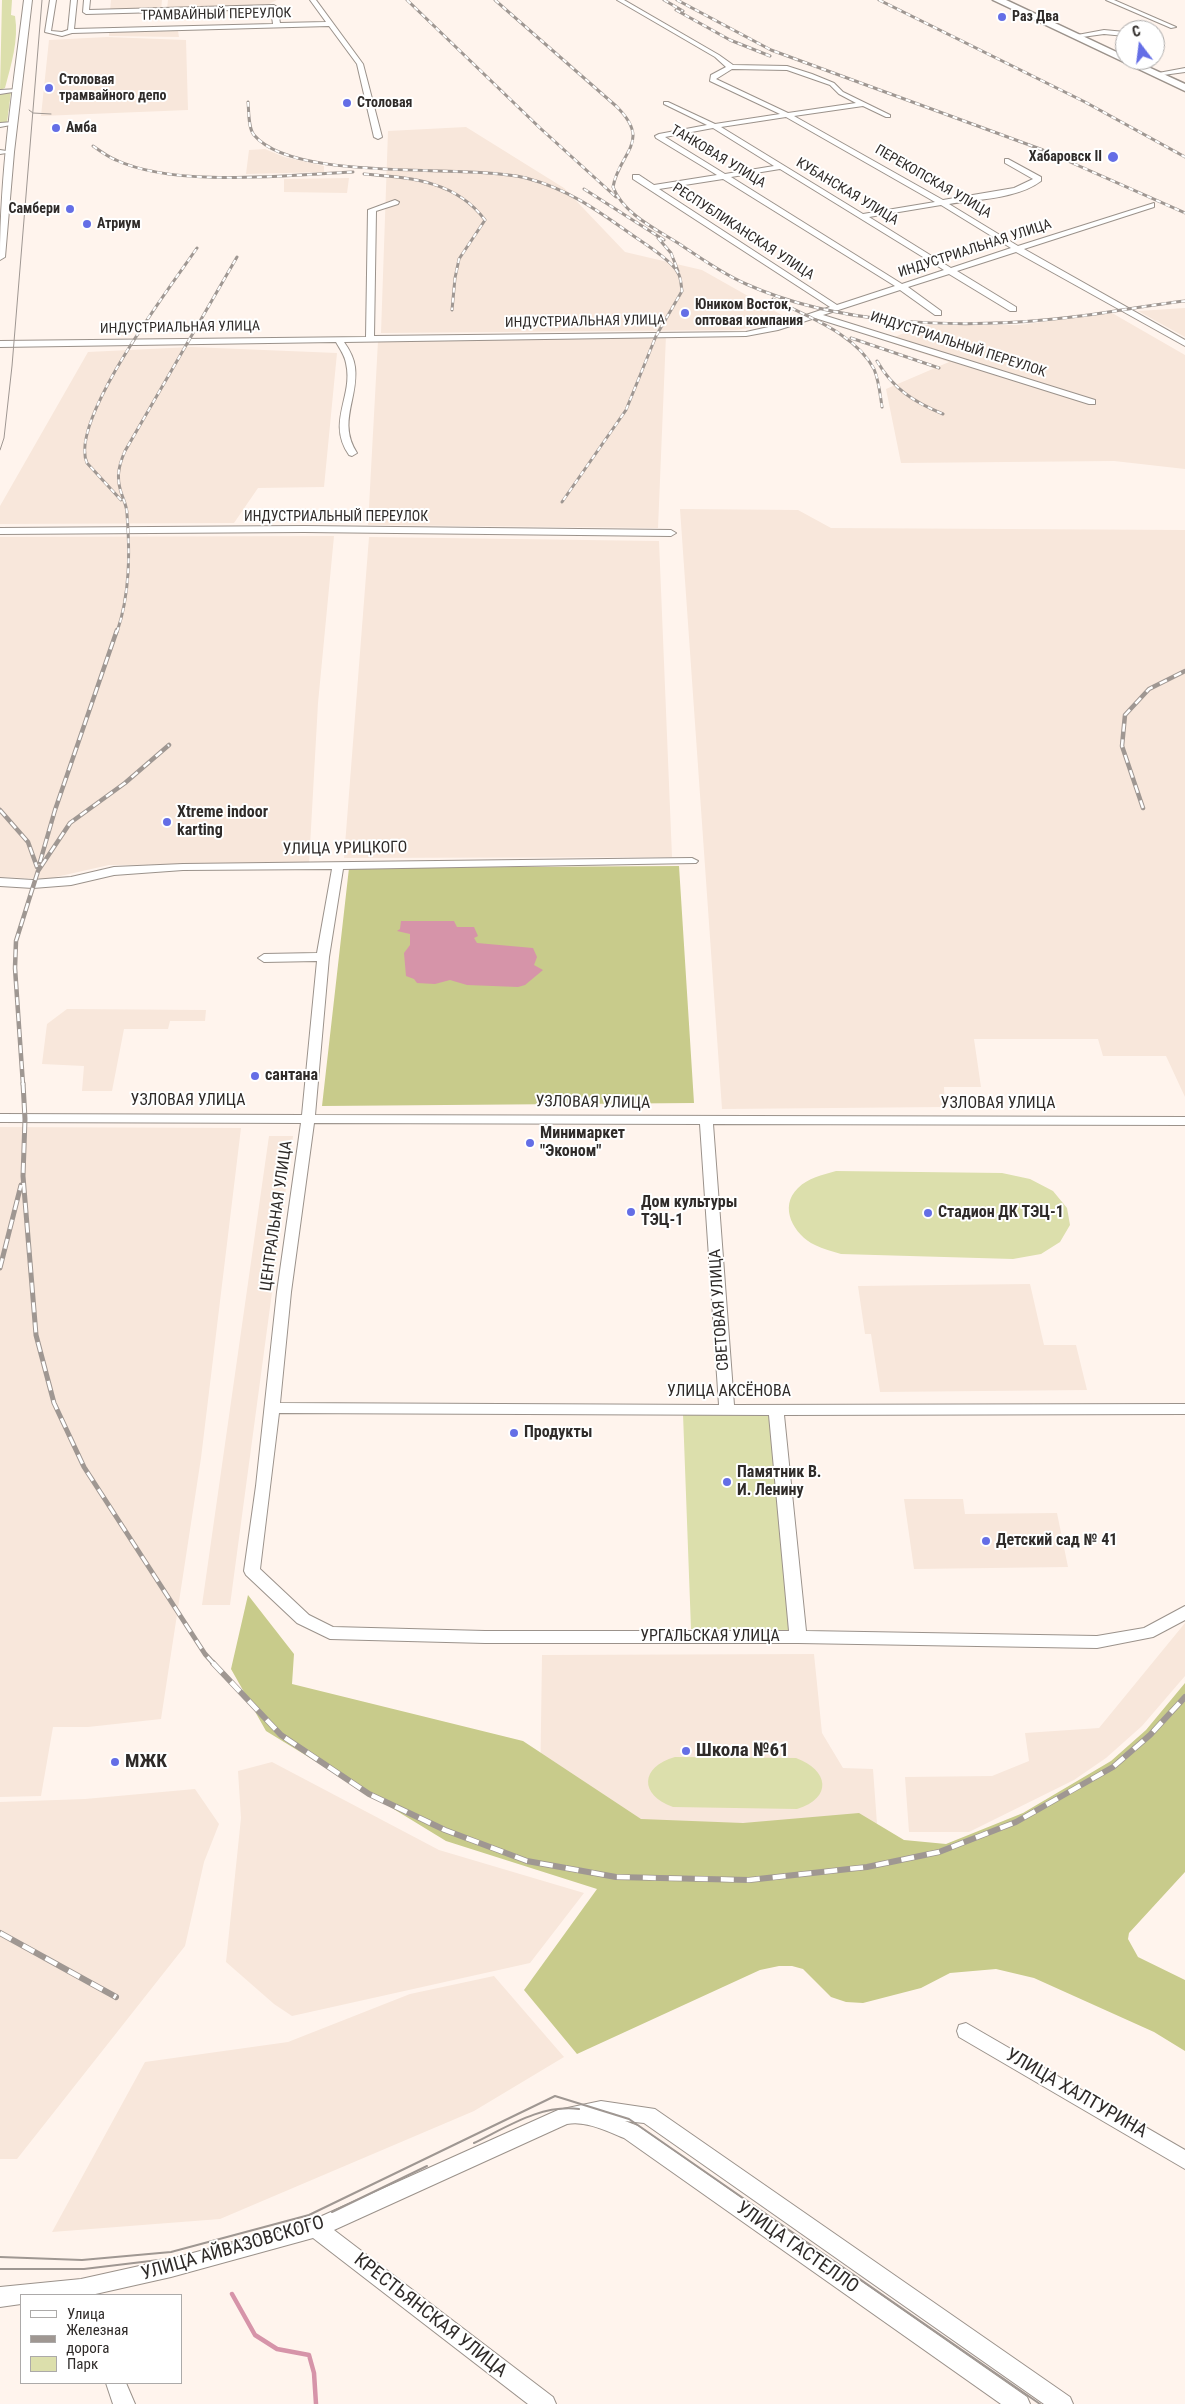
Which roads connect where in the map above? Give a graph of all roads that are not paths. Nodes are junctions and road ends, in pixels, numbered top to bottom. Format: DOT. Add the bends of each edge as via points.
graph roads {
  1 [pos="28,0"];
  2 [pos="53,0"];
  3 [pos="74,0"];
  4 [pos="87,0"];
  5 [pos="313,0"];
  6 [pos="620,0"];
  7 [pos="998,0"];
  8 [pos="1109,0"];
  9 [pos="74,12"];
  10 [pos="86,12"];
  11 [pos="1159,20"];
  12 [pos="1165,23"];
  13 [pos="331,24"];
  14 [pos="278,26"];
  15 [pos="1165,28"];
  16 [pos="71,31"];
  17 [pos="1115,33"];
  18 [pos="1075,36"];
  19 [pos="1115,55"];
  20 [pos="730,66"];
  21 [pos="1147,70"];
  22 [pos="1185,70"];
  23 [pos="1156,74"];
  24 [pos="1185,88"];
  25 [pos="17,90"];
  26 [pos="0,92"];
  27 [pos="666,103"];
  28 [pos="864,104"];
  29 [pos="786,114"];
  30 [pos="888,116"];
  31 [pos="13,124"];
  32 [pos="0,125"];
  33 [pos="714,126"];
  34 [pos="378,137"];
  35 [pos="4,152"];
  36 [pos="1008,161"];
  37 [pos="780,167"];
  38 [pos="723,176"];
  39 [pos="636,177"];
  40 [pos="652,188"];
  41 [pos="395,202"];
  42 [pos="942,203"];
  43 [pos="1151,205"];
  44 [pos="863,216"];
  45 [pos="1019,249"];
  46 [pos="0,257"];
  47 [pos="952,271"];
  48 [pos="902,287"];
  49 [pos="836,308"];
  50 [pos="1012,309"];
  51 [pos="938,313"];
  52 [pos="815,314"];
  53 [pos="370,339"];
  54 [pos="339,340"];
  55 [pos="1185,343"];
  56 [pos="0,344"];
  57 [pos="1092,402"];
  58 [pos="352,453"];
  59 [pos="0,531"];
  60 [pos="671,533"];
  61 [pos="692,862"];
  62 [pos="338,866"];
  63 [pos="0,882"];
  64 [pos="323,957"];
  65 [pos="264,958"];
  66 [pos="0,1118"];
  67 [pos="308,1119"];
  68 [pos="706,1121"];
  69 [pos="1185,1121"];
  70 [pos="273,1408"];
  71 [pos="727,1410"];
  72 [pos="776,1410"];
  73 [pos="1185,1410"];
  74 [pos="252,1571"];
  75 [pos="1185,1612"];
  76 [pos="798,1637"];
  77 [pos="966,2031"];
  78 [pos="564,2116"];
  79 [pos="1185,2160"];
  80 [pos="316,2228"];
  81 [pos="82,2292"];
  82 [pos="49,2294"];
  83 [pos="20,2296"];
  84 [pos="0,2297"];
  85 [pos="116,2384"];
  86 [pos="124,2404"];
  87 [pos="545,2404"];
  88 [pos="1019,2404"];
  89 [pos="1062,2404"];
  1 -- 25 [label="main road"];
  2 -- 16 [label="street" via="48,32"];
  3 -- 9 [label="street"];
  4 -- 10 [label="street"];
  5 -- 13 [label="street, ТРАМВАЙНЫЙ ПЕРЕУЛОК"];
  6 -- 20 [label="street"];
  7 -- 18 [label="highway"];
  8 -- 11 [label="street"];
  9 -- 10 [label="street"];
  9 -- 16 [label="street"];
  10 -- 14 [label="street" via="274,7"];
  12 -- 15 [label="street" via="1176,27"];
  13 -- 14 [label="street, ТРАМВАЙНЫЙ ПЕРЕУЛОК"];
  13 -- 34 [label="street" via="360,64"];
  14 -- 16 [label="street, ТРАМВАЙНЫЙ ПЕРЕУЛОК"];
  17 -- 18 [label="street"];
  18 -- 19 [label="highway"];
  20 -- 28 [label="street" via="790,68 832,84 841,93"];
  20 -- 29 [label="street, ПЕРЕКОПСКАЯ УЛИЦА" via="713,76 712,80"];
  21 -- 23 [label="highway"];
  22 -- 23 [label="street"];
  23 -- 24 [label="highway"];
  25 -- 26 [label="street"];
  25 -- 31 [label="main road"];
  27 -- 33 [label="street, КУБАНСКАЯ УЛИЦА"];
  28 -- 29 [label="street, ТАНКОВАЯ УЛИЦА"];
  28 -- 30 [label="street"];
  29 -- 33 [label="street, ТАНКОВАЯ УЛИЦА"];
  29 -- 42 [label="street, ПЕРЕКОПСКАЯ УЛИЦА"];
  31 -- 32 [label="street"];
  31 -- 35 [label="main road"];
  33 -- 37 [label="street, КУБАНСКАЯ УЛИЦА"];
  33 -- 38 [label="street, ТАНКОВАЯ УЛИЦА" via="659,136"];
  35 -- 46 [label="main road"];
  36 -- 42 [label="street" via="1038,179 1015,190"];
  37 -- 38 [label="street"];
  37 -- 44 [label="street, КУБАНСКАЯ УЛИЦА"];
  38 -- 40 [label="street"];
  38 -- 48 [label="street, ТАНКОВАЯ УЛИЦА"];
  39 -- 40 [label="street, РЕСПУБЛИКАНСКАЯ УЛИЦА"];
  40 -- 49 [label="street, РЕСПУБЛИКАНСКАЯ УЛИЦА"];
  41 -- 53 [label="street" via="372,210"];
  42 -- 44 [label="street"];
  42 -- 45 [label="street, ПЕРЕКОПСКАЯ УЛИЦА"];
  43 -- 45 [label="street, ИНДУСТРИАЛЬНАЯ УЛИЦА"];
  44 -- 47 [label="street, КУБАНСКАЯ УЛИЦА"];
  45 -- 47 [label="street, ИНДУСТРИАЛЬНАЯ УЛИЦА"];
  45 -- 55 [label="street, ПЕРЕКОПСКАЯ УЛИЦА"];
  47 -- 48 [label="street, ИНДУСТРИАЛЬНАЯ УЛИЦА"];
  47 -- 50 [label="street, КУБАНСКАЯ УЛИЦА"];
  48 -- 49 [label="street, ИНДУСТРИАЛЬНАЯ УЛИЦА"];
  48 -- 51 [label="street, ТАНКОВАЯ УЛИЦА"];
  49 -- 52 [label="street, ИНДУСТРИАЛЬНАЯ УЛИЦА"];
  52 -- 53 [label="street, ИНДУСТРИАЛЬНАЯ УЛИЦА" via="758,332"];
  52 -- 57 [label="street, ИНДУСТРИАЛЬНЫЙ ПЕРЕУЛОК"];
  53 -- 54 [label="street, ИНДУСТРИАЛЬНАЯ УЛИЦА"];
  54 -- 56 [label="street, ИНДУСТРИАЛЬНАЯ УЛИЦА"];
  54 -- 58 [label="street" via="351,365 343,434"];
  59 -- 60 [label="street, ИНДУСТРИАЛЬНЫЙ ПЕРЕУЛОК"];
  61 -- 62 [label="street, УЛИЦА УРИЦКОГО"];
  62 -- 63 [label="street, УЛИЦА УРИЦКОГО" via="183,868 114,872 71,881 33,884"];
  62 -- 64 [label="street, ЦЕНТРАЛЬНАЯ УЛИЦА"];
  64 -- 65 [label="street"];
  64 -- 67 [label="street, ЦЕНТРАЛЬНАЯ УЛИЦА"];
  66 -- 67 [label="street, УЗЛОВАЯ УЛИЦА"];
  67 -- 68 [label="street, УЗЛОВАЯ УЛИЦА"];
  67 -- 70 [label="street, ЦЕНТРАЛЬНАЯ УЛИЦА" via="284,1292"];
  68 -- 69 [label="street, УЗЛОВАЯ УЛИЦА"];
  68 -- 71 [label="street, СВЕТОВАЯ УЛИЦА"];
  70 -- 71 [label="street, УЛИЦА АКСЁНОВА"];
  70 -- 74 [label="street, ЦЕНТРАЛЬНАЯ УЛИЦА"];
  71 -- 72 [label="street, УЛИЦА АКСЁНОВА"];
  72 -- 73 [label="street, УЛИЦА АКСЁНОВА"];
  72 -- 76 [label="street"];
  74 -- 76 [label="street, УРГАЛЬСКАЯ УЛИЦА" via="303,1619 330,1633 485,1637"];
  75 -- 76 [label="street, УРГАЛЬСКАЯ УЛИЦА" via="1147,1633 1097,1642"];
  77 -- 79 [label="street, УЛИЦА ХАЛТУРИНА"];
  78 -- 80 [label="street, УЛИЦА АЙВАЗОВСКОГО"];
  78 -- 88 [label="street, УЛИЦА ГАСТЕЛЛО" via="600,2119 631,2132"];
  78 -- 89 [label="street" via="601,2110 648,2116"];
  80 -- 81 [label="street, УЛИЦА АЙВАЗОВСКОГО"];
  80 -- 87 [label="street, КРЕСТЬЯНСКАЯ УЛИЦА"];
  81 -- 82 [label="street, УЛИЦА АЙВАЗОВСКОГО"];
  83 -- 84 [label="street, УЛИЦА АЙВАЗОВСКОГО"];
  85 -- 86 [label="street"];
}
